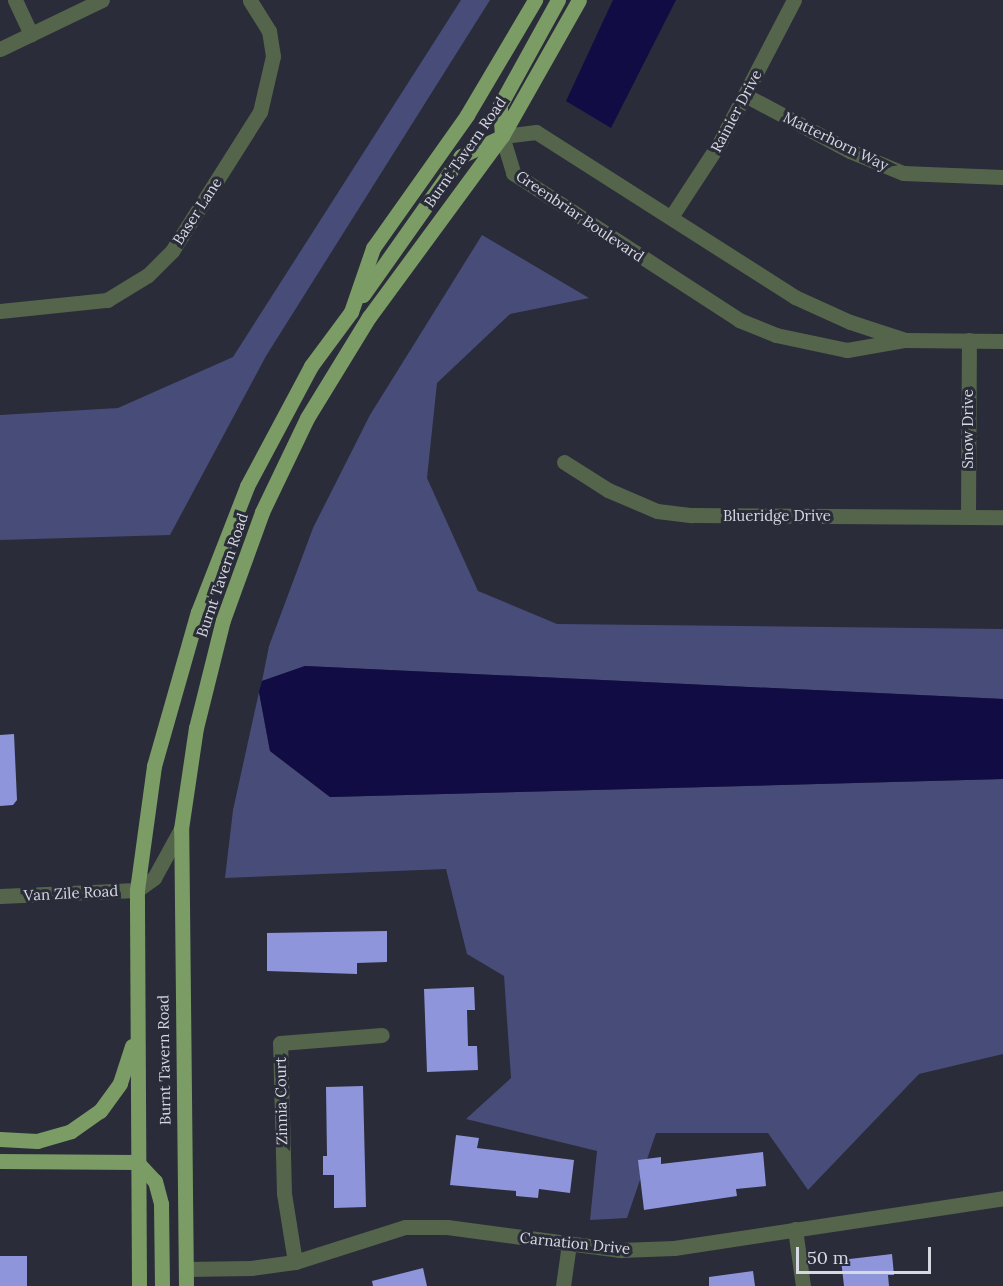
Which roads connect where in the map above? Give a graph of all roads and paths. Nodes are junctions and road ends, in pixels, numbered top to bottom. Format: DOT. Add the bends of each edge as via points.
graph roads {
  1 [pos="15,0"];
  2 [pos="102,0"];
  3 [pos="250,0"];
  4 [pos="535,0"];
  5 [pos="558,0"];
  6 [pos="579,0"];
  7 [pos="794,0"];
  8 [pos="31,35"];
  9 [pos="0,49"];
  10 [pos="745,95"];
  11 [pos="502,136"];
  12 [pos="1003,177"];
  13 [pos="671,217"];
  14 [pos="0,311"];
  15 [pos="351,312"];
  16 [pos="905,340"];
  17 [pos="969,340"];
  18 [pos="1003,341"];
  19 [pos="564,462"];
  20 [pos="968,517"];
  21 [pos="1003,517"];
  22 [pos="181,829"];
  23 [pos="137,890"];
  24 [pos="0,896"];
  25 [pos="136,1034"];
  26 [pos="382,1035"];
  27 [pos="0,1139"];
  28 [pos="0,1161"];
  29 [pos="137,1162"];
  30 [pos="1003,1198"];
  31 [pos="795,1229"];
  32 [pos="569,1244"];
  33 [pos="295,1262"];
  34 [pos="186,1269"];
  35 [pos="139,1286"];
  36 [pos="162,1286"];
  37 [pos="186,1286"];
  38 [pos="563,1286"];
  39 [pos="803,1286"];
  1 -- 8 [label="street"];
  2 -- 8 [label="street"];
  3 -- 14 [label="street, Baser Lane" via="269,31 273,56 260,112 172,251 148,275 107,300"];
  4 -- 15 [label="main road, Burnt Tavern Road" via="467,115 373,248"];
  5 -- 11 [label="main road" via="500,105"];
  6 -- 11 [label="main road, Burnt Tavern Road"];
  7 -- 10 [label="street, Rainier Drive"];
  8 -- 9 [label="street"];
  10 -- 12 [label="street, Matterhorn Way" via="850,151 903,173"];
  10 -- 13 [label="street, Rainier Drive"];
  11 -- 13 [label="street, Greenbriar Boulevard" via="536,132"];
  11 -- 15 [label="main road" via="460,156"];
  11 -- 16 [label="street, Greenbriar Boulevard" via="513,173 739,320 776,335 848,350"];
  11 -- 22 [label="main road, Burnt Tavern Road" via="369,317 307,418 262,513 223,620 196,728"];
  13 -- 16 [label="street, Greenbriar Boulevard" via="795,297 850,322"];
  15 -- 23 [label="main road, Burnt Tavern Road" via="311,366 247,486 198,612 154,766"];
  16 -- 17 [label="street, Greenbriar Boulevard"];
  17 -- 18 [label="street, Greenbriar Boulevard"];
  17 -- 20 [label="street, Snow Drive"];
  19 -- 20 [label="street, Blueridge Drive" via="608,490 657,511 692,515"];
  20 -- 21 [label="street, Blueridge Drive"];
  22 -- 23 [label="street, Van Zile Road" via="154,878"];
  22 -- 34 [label="main road, Burnt Tavern Road"];
  23 -- 24 [label="street, Van Zile Road"];
  23 -- 25 [label="main road, Burnt Tavern Road"];
  25 -- 27 [label="main road" via="120,1083 100,1112 71,1131 37,1141"];
  25 -- 29 [label="main road, Burnt Tavern Road"];
  26 -- 33 [label="street, Zinnia Court" via="280,1043 284,1193"];
  28 -- 29 [label="main road"];
  29 -- 35 [label="main road, Burnt Tavern Road"];
  29 -- 36 [label="main road" via="155,1181 161,1204"];
  30 -- 31 [label="street, Carnation Drive"];
  31 -- 32 [label="street, Carnation Drive" via="674,1248 620,1250"];
  31 -- 39 [label="street"];
  32 -- 33 [label="street, Carnation Drive" via="447,1227 405,1227"];
  32 -- 38 [label="street"];
  33 -- 34 [label="street, Carnation Drive" via="251,1268"];
  34 -- 37 [label="main road, Burnt Tavern Road"];
}
